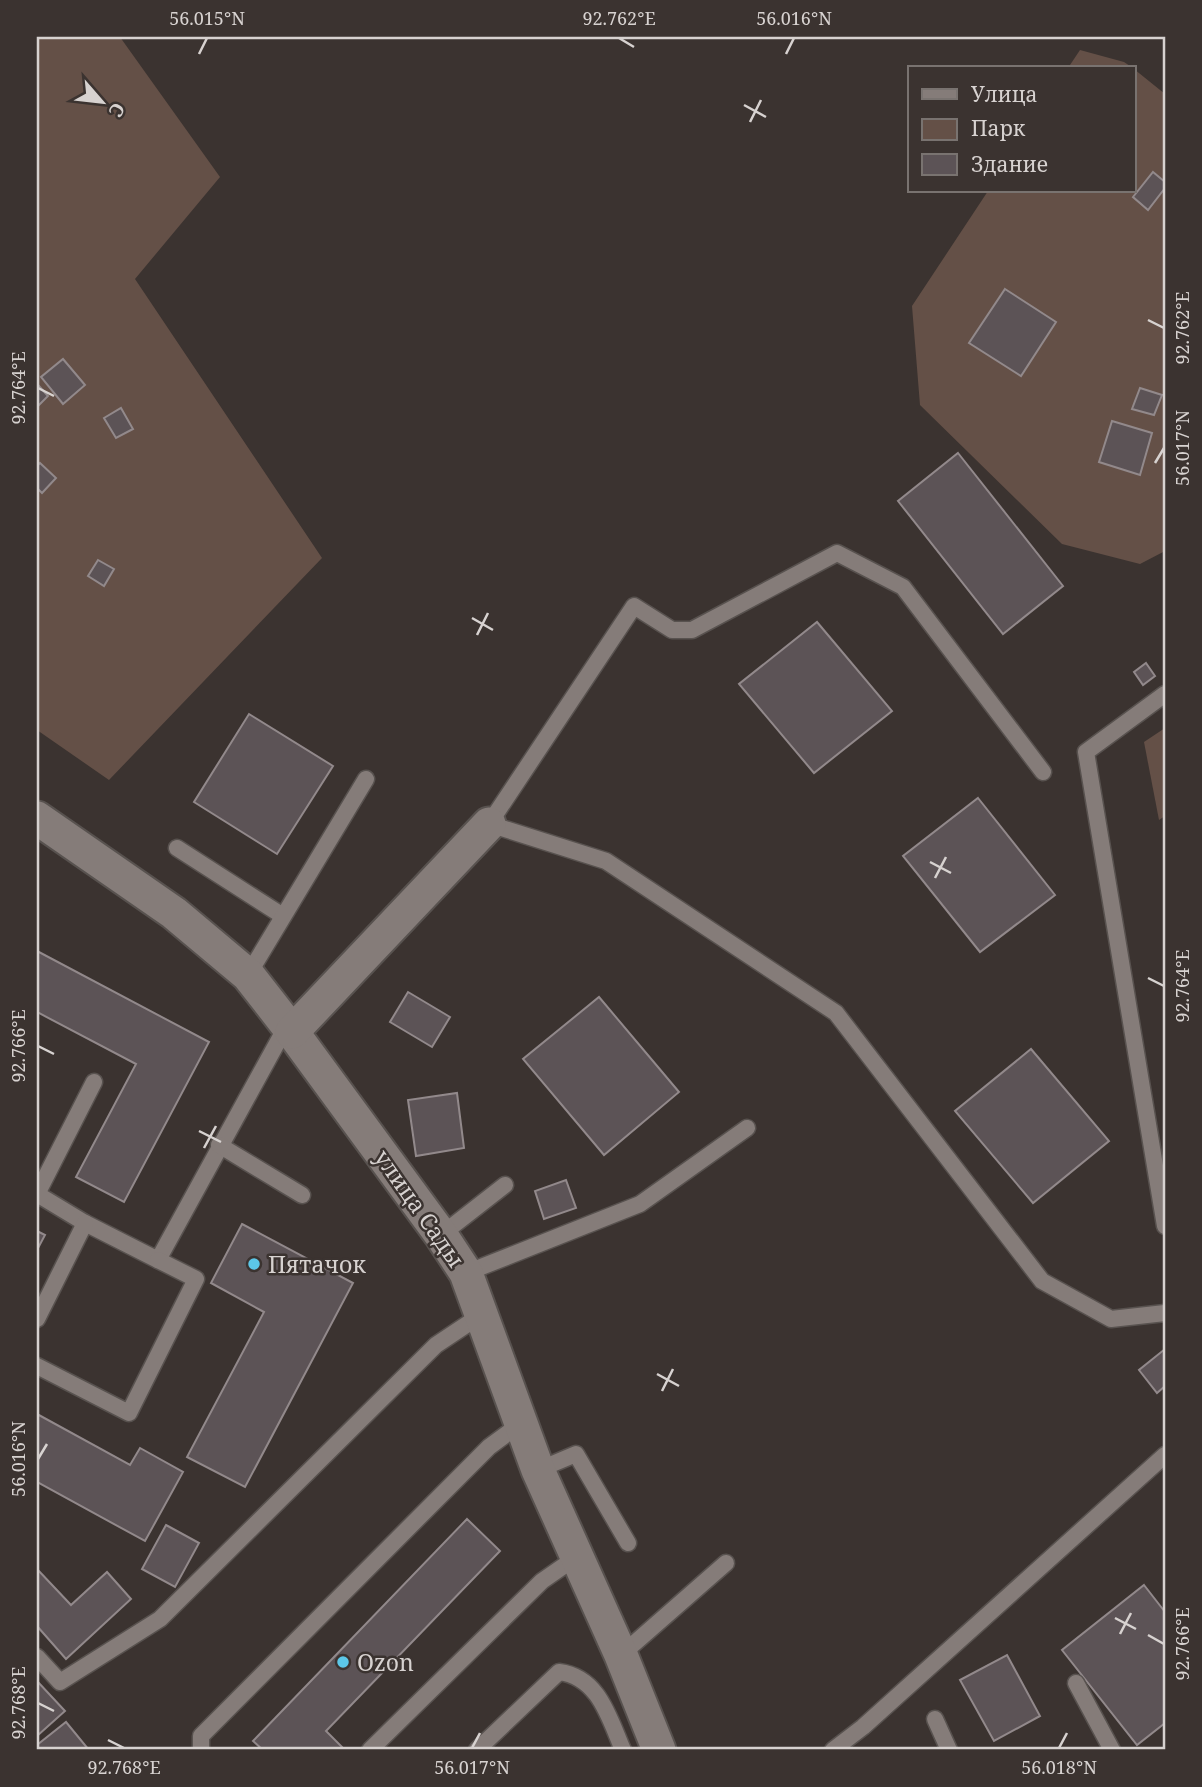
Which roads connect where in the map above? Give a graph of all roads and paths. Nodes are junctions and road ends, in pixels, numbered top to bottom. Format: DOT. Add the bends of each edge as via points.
graph roads {
  1 [pos="1165,694"];
  2 [pos="1043,772"];
  3 [pos="366,779"];
  4 [pos="37,818"];
  5 [pos="489,824"];
  6 [pos="177,848"];
  7 [pos="283,916"];
  8 [pos="248,975"];
  9 [pos="289,1028"];
  10 [pos="94,1083"];
  11 [pos="747,1128"];
  12 [pos="219,1145"];
  13 [pos="505,1185"];
  14 [pos="302,1195"];
  15 [pos="85,1223"];
  16 [pos="1165,1226"];
  17 [pos="441,1235"];
  18 [pos="158,1260"];
  19 [pos="466,1273"];
  20 [pos="1165,1313"];
  21 [pos="481,1315"];
  22 [pos="37,1319"];
  23 [pos="37,1366"];
  24 [pos="520,1424"];
  25 [pos="1165,1455"];
  26 [pos="538,1470"];
  27 [pos="628,1543"];
  28 [pos="578,1556"];
  29 [pos="726,1563"];
  30 [pos="621,1655"];
  31 [pos="37,1657"];
  32 [pos="1076,1683"];
  33 [pos="935,1719"];
  34 [pos="201,1750"];
  35 [pos="370,1750"];
  36 [pos="477,1750"];
  37 [pos="623,1750"];
  38 [pos="659,1750"];
  39 [pos="833,1750"];
  40 [pos="949,1750"];
  41 [pos="1112,1750"];
  1 -- 16 [label="lane" via="1086,752"];
  2 -- 5 [label="lane" via="903,587 837,553 691,630 672,631 634,606"];
  3 -- 7 [label="lane"];
  4 -- 8 [label="street, улица Сады" via="174,913"];
  5 -- 9 [label="street"];
  5 -- 20 [label="lane" via="606,861 836,1013 1042,1281 1111,1319"];
  6 -- 7 [label="lane"];
  7 -- 8 [label="lane"];
  8 -- 9 [label="street, улица Сады"];
  9 -- 12 [label="lane"];
  9 -- 17 [label="street, улица Сады"];
  10 -- 15 [label="lane" via="37,1194"];
  11 -- 19 [label="lane" via="640,1204"];
  12 -- 14 [label="lane"];
  12 -- 18 [label="lane"];
  13 -- 17 [label="lane"];
  15 -- 18 [label="lane"];
  15 -- 22 [label="lane"];
  17 -- 19 [label="street, улица Сады"];
  18 -- 23 [label="lane" via="196,1279 129,1413"];
  19 -- 21 [label="street, улица Сады"];
  21 -- 24 [label="street, улица Сады"];
  21 -- 31 [label="lane" via="436,1345 160,1619 60,1682"];
  24 -- 26 [label="street, улица Сады"];
  24 -- 34 [label="lane" via="489,1447 201,1737"];
  25 -- 39 [label="lane"];
  26 -- 27 [label="lane" via="576,1454"];
  26 -- 28 [label="street, улица Сады"];
  28 -- 30 [label="street, улица Сады"];
  28 -- 35 [label="lane" via="542,1581"];
  29 -- 30 [label="lane"];
  30 -- 38 [label="street, улица Сады"];
  32 -- 41 [label="lane"];
  33 -- 40 [label="lane"];
  36 -- 37 [label="lane" via="559,1672 574,1674 598,1694"];
}
